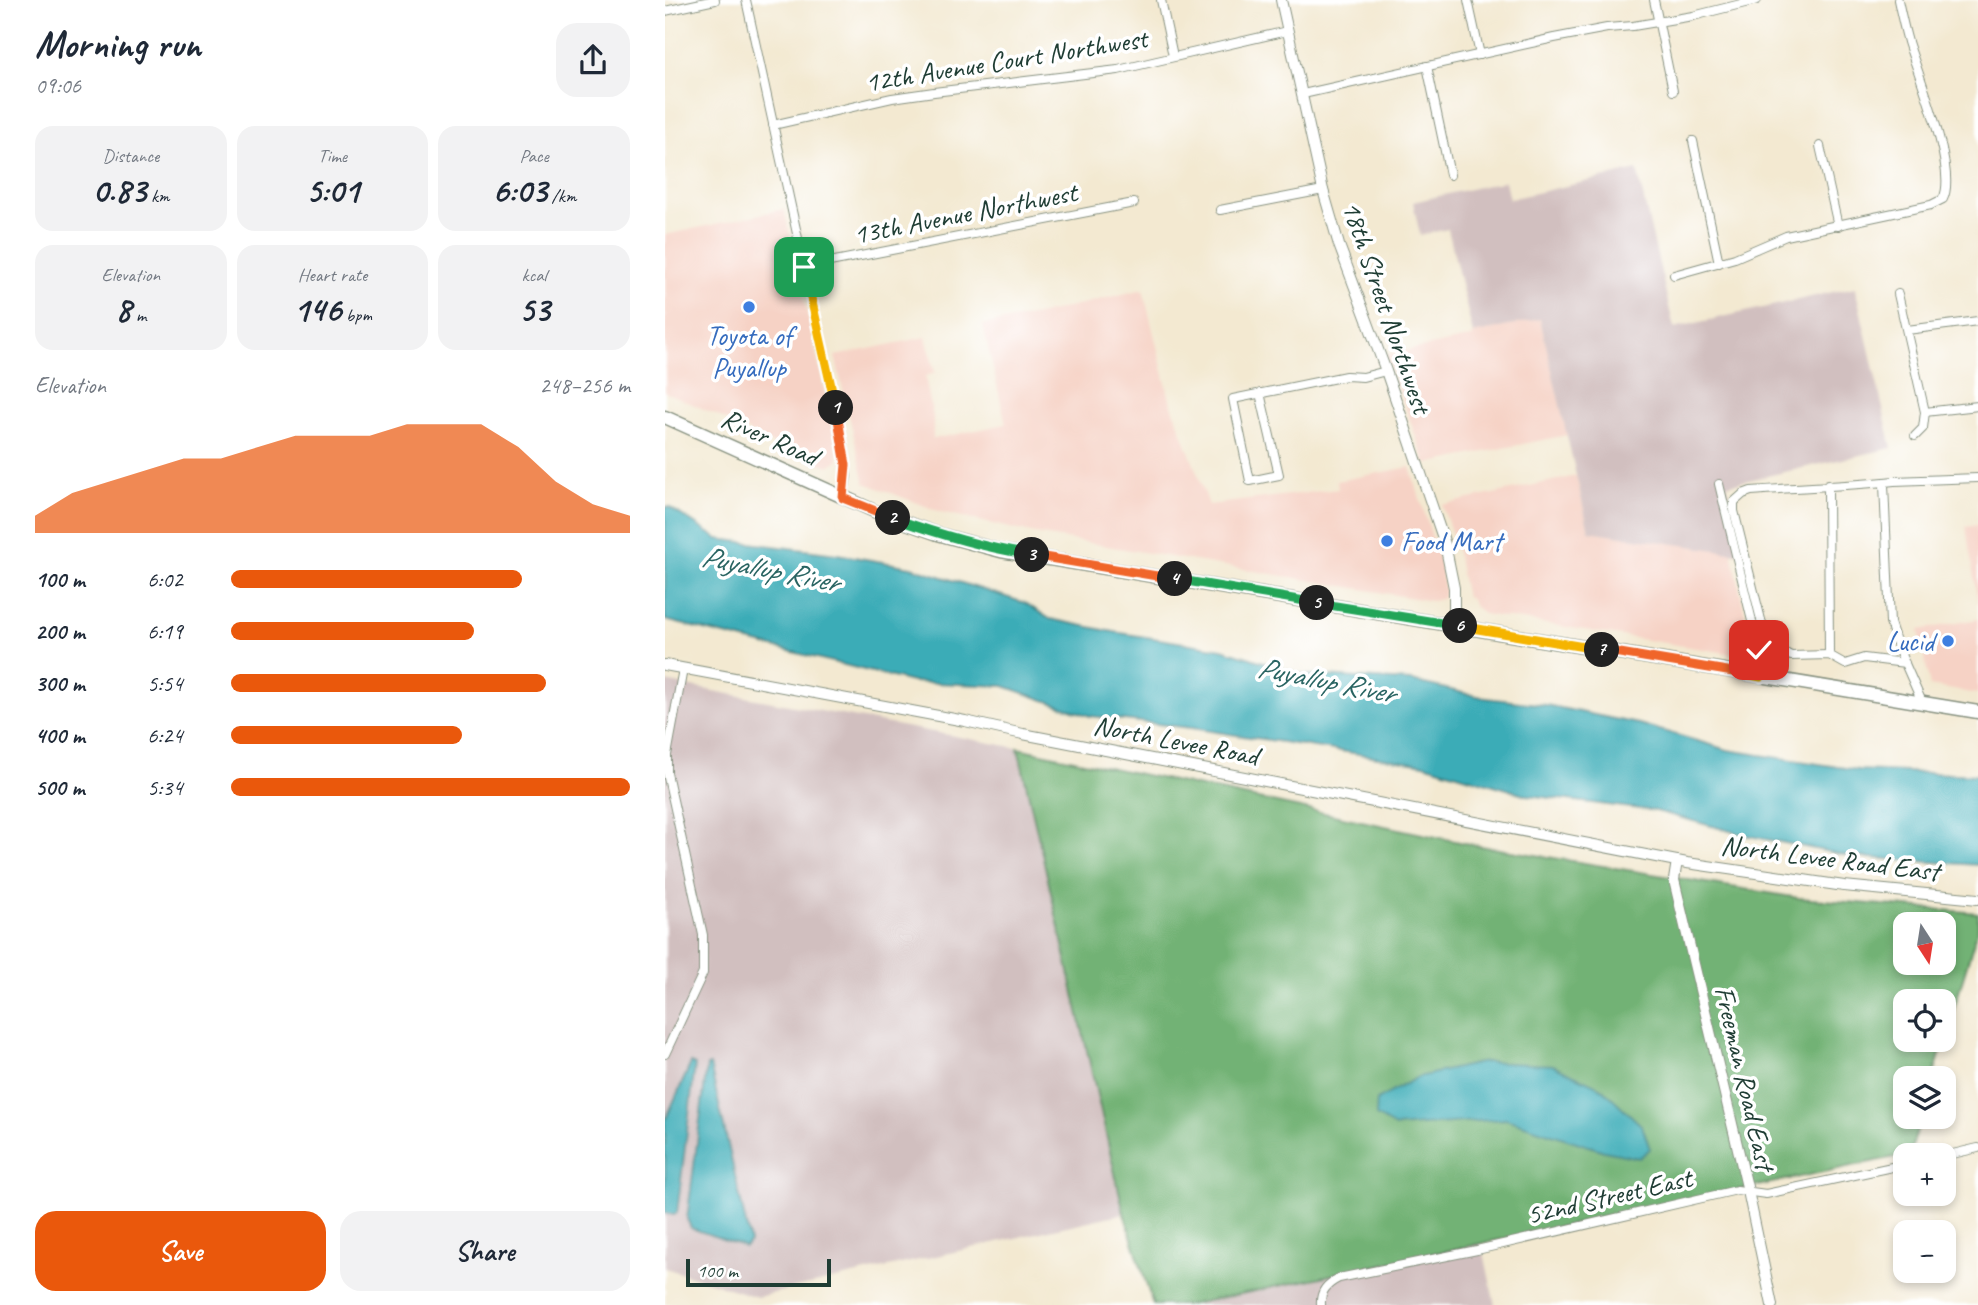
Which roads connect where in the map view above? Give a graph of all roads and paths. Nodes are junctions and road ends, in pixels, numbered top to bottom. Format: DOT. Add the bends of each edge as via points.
graph roads {
  1 [pos="715,0"];
  2 [pos="746,0"];
  3 [pos="1161,0"];
  4 [pos="1281,0"];
  5 [pos="1468,0"];
  6 [pos="1654,0"];
  7 [pos="1757,0"];
  8 [pos="1898,0"];
  9 [pos="665,10"];
  10 [pos="1658,21"];
  11 [pos="1287,30"];
  12 [pos="1480,55"];
  13 [pos="1173,56"];
  14 [pos="1427,66"];
  15 [pos="1674,91"];
  16 [pos="1303,94"];
  17 [pos="773,125"];
  18 [pos="1693,141"];
  19 [pos="1821,146"];
  20 [pos="1450,175"];
  21 [pos="1323,190"];
  22 [pos="1134,203"];
  23 [pos="1220,211"];
  24 [pos="1838,226"];
  25 [pos="1719,263"];
  26 [pos="804,267"];
  27 [pos="1674,275"];
  28 [pos="1898,294"];
  29 [pos="1978,321"];
  30 [pos="1907,330"];
  31 [pos="1386,371"];
  32 [pos="1261,393"];
  33 [pos="1978,406"];
  34 [pos="1925,412"];
  35 [pos="665,417"];
  36 [pos="1915,436"];
  37 [pos="1978,478"];
  38 [pos="1719,484"];
  39 [pos="1828,484"];
  40 [pos="1884,484"];
  41 [pos="843,498"];
  42 [pos="1454,625"];
  43 [pos="1829,655"];
  44 [pos="1905,663"];
  45 [pos="665,665"];
  46 [pos="683,668"];
  47 [pos="1761,677"];
  48 [pos="1922,702"];
  49 [pos="1978,712"];
  50 [pos="1677,861"];
  51 [pos="1978,899"];
  52 [pos="665,1054"];
  53 [pos="1978,1148"];
  54 [pos="1956,1153"];
  55 [pos="1893,1167"];
  56 [pos="1748,1191"];
  57 [pos="1321,1305"];
  58 [pos="1772,1305"];
  1 -- 9 [label="street"];
  2 -- 17 [label="street"];
  3 -- 13 [label="street"];
  4 -- 11 [label="street, 18th Street Northwest"];
  5 -- 12 [label="street"];
  6 -- 10 [label="street"];
  7 -- 10 [label="street"];
  8 -- 24 [label="street" via="1934,120 1947,179 1945,197 1931,205"];
  10 -- 12 [label="street"];
  10 -- 15 [label="street"];
  11 -- 13 [label="street, 12th Avenue Court Northwest"];
  11 -- 16 [label="street, 18th Street Northwest"];
  12 -- 14 [label="street"];
  13 -- 17 [label="street, 12th Avenue Court Northwest" via="1118,70 893,98"];
  14 -- 16 [label="street"];
  14 -- 20 [label="street"];
  16 -- 21 [label="street, 18th Street Northwest"];
  17 -- 26 [label="street"];
  18 -- 25 [label="street"];
  19 -- 24 [label="street"];
  21 -- 23 [label="street"];
  21 -- 31 [label="street, 18th Street Northwest"];
  22 -- 26 [label="street, 13th Avenue Northwest"];
  24 -- 25 [label="street" via="1786,236"];
  25 -- 27 [label="street"];
  26 -- 41 [label="street" via="846,465"];
  28 -- 30 [label="street"];
  29 -- 30 [label="street"];
  30 -- 34 [label="street"];
  31 -- 32 [label="street"];
  31 -- 42 [label="street, 18th Street Northwest" via="1445,544 1454,588"];
  32 -- 32 [label="street" via="1279,475 1250,481 1233,399"];
  33 -- 34 [label="street"];
  34 -- 36 [label="street" via="1923,428"];
  35 -- 41 [label="main road, River Road"];
  37 -- 40 [label="street"];
  38 -- 47 [label="street" via="1759,650"];
  39 -- 40 [label="street"];
  39 -- 43 [label="street"];
  39 -- 43 [label="street" via="1751,491 1734,502 1734,511 1769,642 1791,656"];
  40 -- 44 [label="street" via="1891,623"];
  41 -- 42 [label="main road, River Road" via="912,525 1001,551"];
  42 -- 47 [label="main road, River Road"];
  43 -- 44 [label="street" via="1846,664 1864,658"];
  44 -- 48 [label="street"];
  45 -- 46 [label="street, North Levee Road"];
  46 -- 50 [label="street, North Levee Road"];
  46 -- 52 [label="street" via="667,773 705,953 703,973"];
  47 -- 48 [label="main road, River Road"];
  48 -- 49 [label="main road, River Road"];
  50 -- 51 [label="street, North Levee Road East" via="1844,886"];
  50 -- 56 [label="street, Freeman Road East" via="1674,880"];
  53 -- 54 [label="street"];
  55 -- 56 [label="street, 52nd Street East" via="1766,1194"];
  56 -- 57 [label="street, 52nd Street East" via="1737,1189 1339,1278 1326,1286"];
  56 -- 58 [label="street, Freeman Road East"];
}
